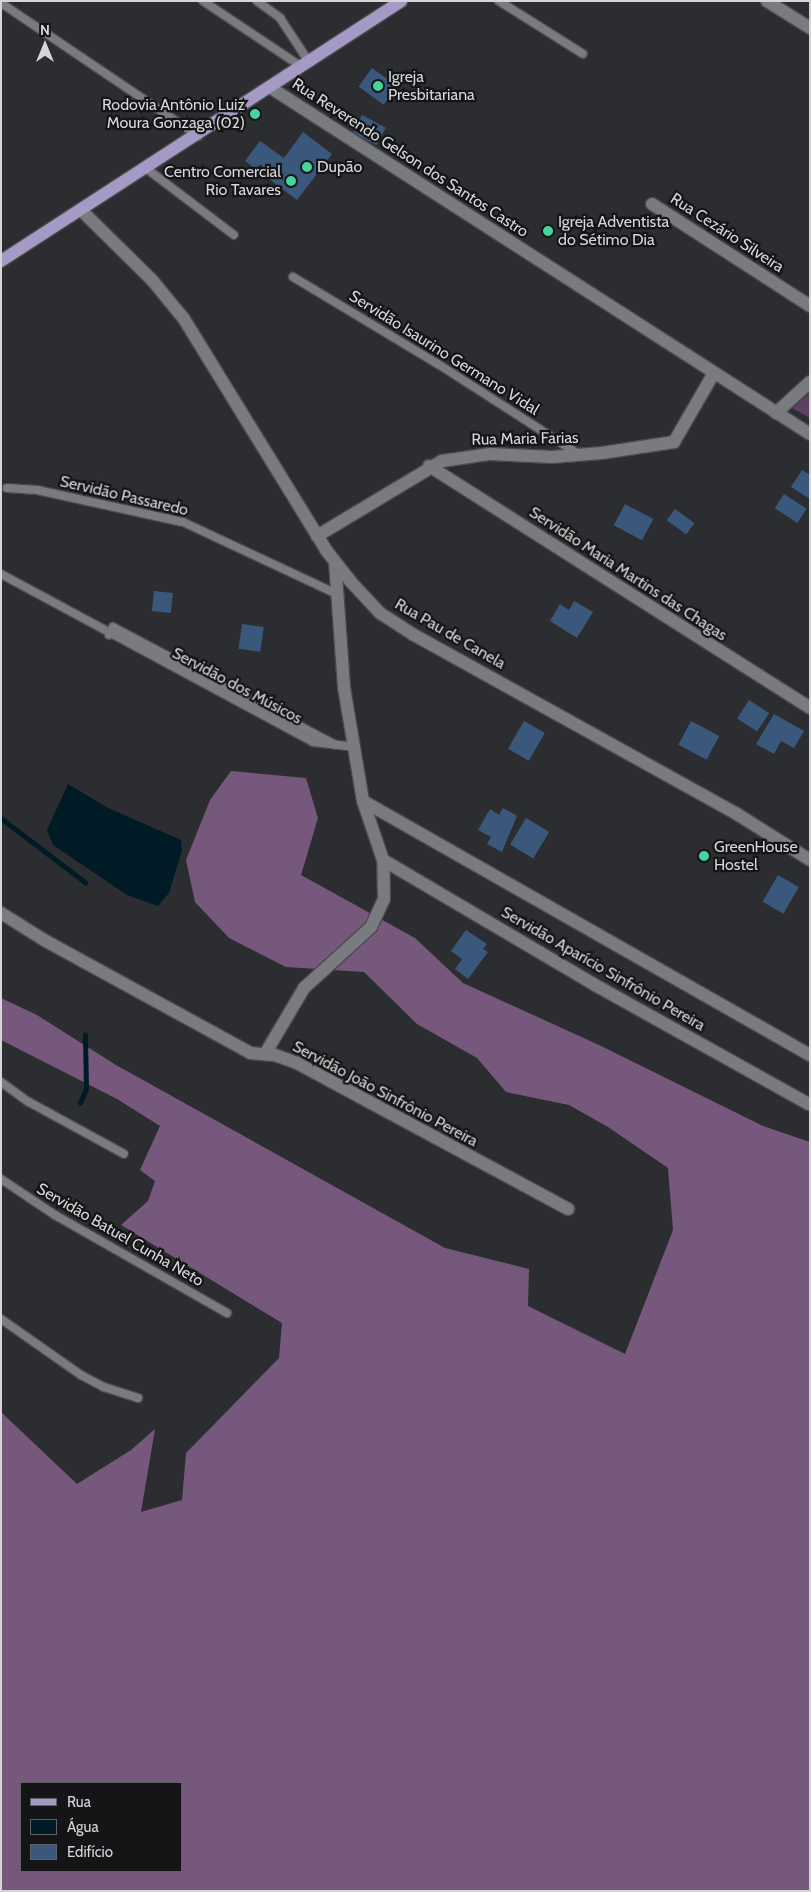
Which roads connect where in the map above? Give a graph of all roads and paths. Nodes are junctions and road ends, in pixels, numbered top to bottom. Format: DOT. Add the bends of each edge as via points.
graph roads {
  1 [pos="203,1"];
  2 [pos="257,1"];
  3 [pos="401,1"];
  4 [pos="499,1"];
  5 [pos="767,1"];
  6 [pos="1,3"];
  7 [pos="810,28"];
  8 [pos="584,54"];
  9 [pos="306,65"];
  10 [pos="270,88"];
  11 [pos="198,136"];
  12 [pos="147,168"];
  13 [pos="652,204"];
  14 [pos="81,210"];
  15 [pos="234,235"];
  16 [pos="1,261"];
  17 [pos="293,277"];
  18 [pos="810,306"];
  19 [pos="714,373"];
  20 [pos="810,382"];
  21 [pos="776,412"];
  22 [pos="810,434"];
  23 [pos="579,455"];
  24 [pos="429,466"];
  25 [pos="7,488"];
  26 [pos="317,536"];
  27 [pos="335,562"];
  28 [pos="1,574"];
  29 [pos="339,595"];
  30 [pos="810,708"];
  31 [pos="356,747"];
  32 [pos="363,801"];
  33 [pos="383,860"];
  34 [pos="810,860"];
  35 [pos="1,913"];
  36 [pos="265,1054"];
  37 [pos="810,1055"];
  38 [pos="1,1082"];
  39 [pos="809,1104"];
  40 [pos="124,1154"];
  41 [pos="1,1179"];
  42 [pos="568,1209"];
  43 [pos="227,1313"];
  44 [pos="1,1319"];
  45 [pos="138,1398"];
  1 -- 9 [label="lane"];
  2 -- 9 [label="lane" via="280,18"];
  3 -- 9 [label="main road"];
  4 -- 8 [label="lane"];
  5 -- 7 [label="street"];
  6 -- 11 [label="lane"];
  9 -- 10 [label="main road"];
  10 -- 11 [label="main road"];
  10 -- 19 [label="street, Rua Reverendo Gelson dos Santos Castro"];
  11 -- 12 [label="main road"];
  12 -- 14 [label="main road"];
  12 -- 15 [label="lane"];
  13 -- 18 [label="street, Rua Cezário Silveira"];
  14 -- 16 [label="main road"];
  14 -- 26 [label="street, Rua Pau de Canela" via="152,280 184,319"];
  17 -- 23 [label="lane, Servidão Isaurino Germano Vidal" via="438,364"];
  19 -- 21 [label="street, Rua Reverendo Gelson dos Santos Castro"];
  19 -- 23 [label="street, Rua Maria Farias" via="674,442"];
  20 -- 21 [label="street"];
  21 -- 22 [label="street, Rua Reverendo Gelson dos Santos Castro"];
  23 -- 24 [label="street, Rua Maria Farias" via="473,455"];
  24 -- 26 [label="street, Rua Maria Farias"];
  24 -- 30 [label="street, Servidão Maria Martins das Chagas"];
  25 -- 29 [label="lane, Servidão Passaredo" via="37,490 183,522"];
  26 -- 27 [label="street, Rua Pau de Canela"];
  27 -- 29 [label="street"];
  27 -- 34 [label="street, Rua Pau de Canela" via="367,600 396,624 737,814"];
  28 -- 31 [label="lane, Servidão dos Músicos" via="109,635 185,669 313,742"];
  29 -- 31 [label="street" via="341,665"];
  31 -- 32 [label="street"];
  32 -- 33 [label="street"];
  32 -- 37 [label="street"];
  33 -- 36 [label="street" via="384,899 371,927 314,977"];
  33 -- 39 [label="street, Servidão Aparício Sinfrônio Pereira" via="595,985"];
  35 -- 36 [label="street, Servidão João Sinfrônio Pereira" via="250,1053"];
  36 -- 42 [label="street, Servidão João Sinfrônio Pereira" via="297,1063"];
  38 -- 40 [label="lane" via="48,1114"];
  41 -- 43 [label="lane, Servidão Batuel Cunha Neto" via="55,1215"];
  44 -- 45 [label="lane" via="81,1375 104,1387"];
}
